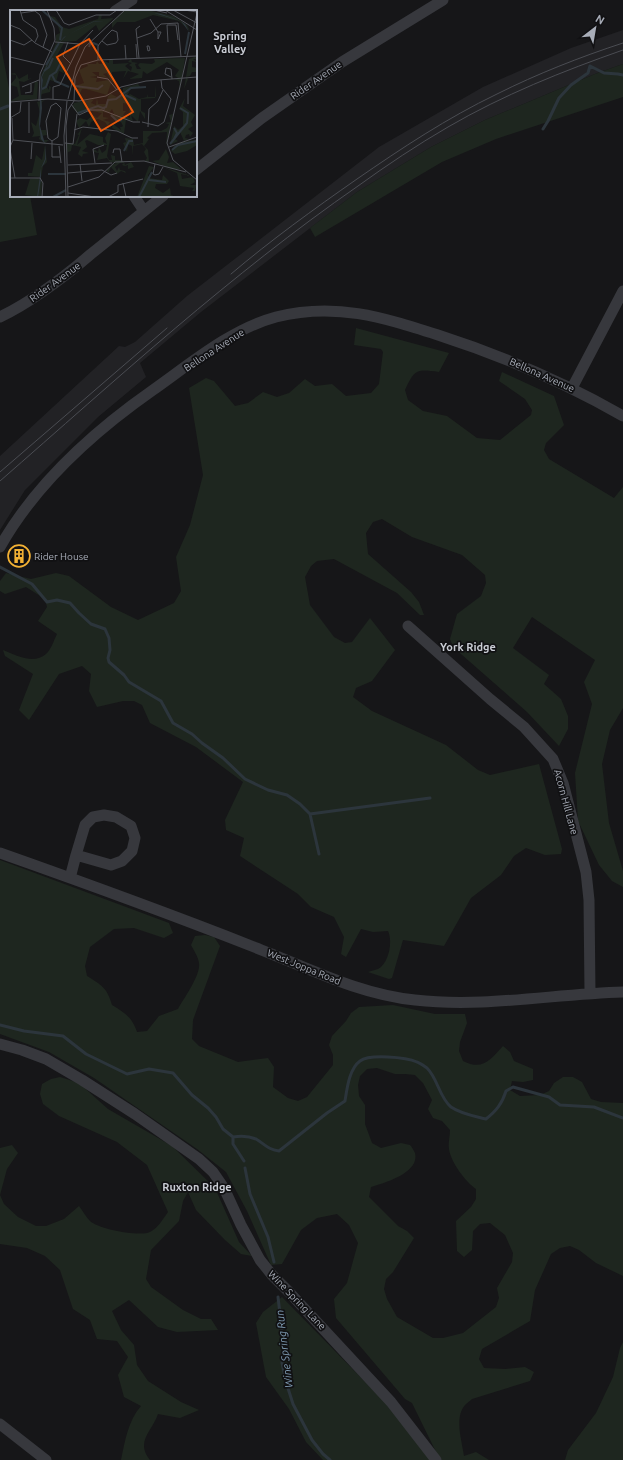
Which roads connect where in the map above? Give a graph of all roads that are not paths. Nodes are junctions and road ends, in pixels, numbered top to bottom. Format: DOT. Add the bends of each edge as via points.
graph roads {
  1 [pos="132,0"];
  2 [pos="443,0"];
  3 [pos="116,10"];
  4 [pos="197,169"];
  5 [pos="135,197"];
  6 [pos="162,197"];
  7 [pos="144,211"];
  8 [pos="623,291"];
  9 [pos="0,317"];
  10 [pos="572,388"];
  11 [pos="623,416"];
  12 [pos="0,547"];
  13 [pos="408,626"];
  14 [pos="0,853"];
  15 [pos="76,855"];
  16 [pos="70,878"];
  17 [pos="623,992"];
  18 [pos="590,993"];
  19 [pos="0,1044"];
  20 [pos="0,1424"];
  21 [pos="46,1460"];
  22 [pos="436,1460"];
  1 -- 3 [label="street"];
  2 -- 4 [label="street, Rider Avenue" via="342,62 262,118"];
  5 -- 7 [label="street"];
  6 -- 7 [label="street, Rider Avenue"];
  7 -- 9 [label="street, Rider Avenue" via="72,270 22,306"];
  8 -- 10 [label="street"];
  10 -- 11 [label="street, Bellona Avenue"];
  10 -- 12 [label="street, Bellona Avenue" via="473,346 389,319 350,312 316,311 276,318 251,326 210,350 95,434 54,474 16,521"];
  13 -- 18 [label="street, Acorn Hill Lane" via="524,727 553,759 563,783 586,872 589,900"];
  14 -- 16 [label="street, West Joppa Road"];
  15 -- 15 [label="street" via="110,865 122,861 132,851 136,838 131,826 116,817 94,817 85,825"];
  15 -- 16 [label="street"];
  16 -- 18 [label="street, West Joppa Road" via="375,994 471,1004"];
  17 -- 18 [label="street, West Joppa Road"];
  19 -- 22 [label="street, Wine Spring Lane" via="46,1059 82,1080 135,1114 199,1159 213,1172 224,1188 260,1260 272,1276 391,1402"];
  20 -- 21 [label="street"];
}
